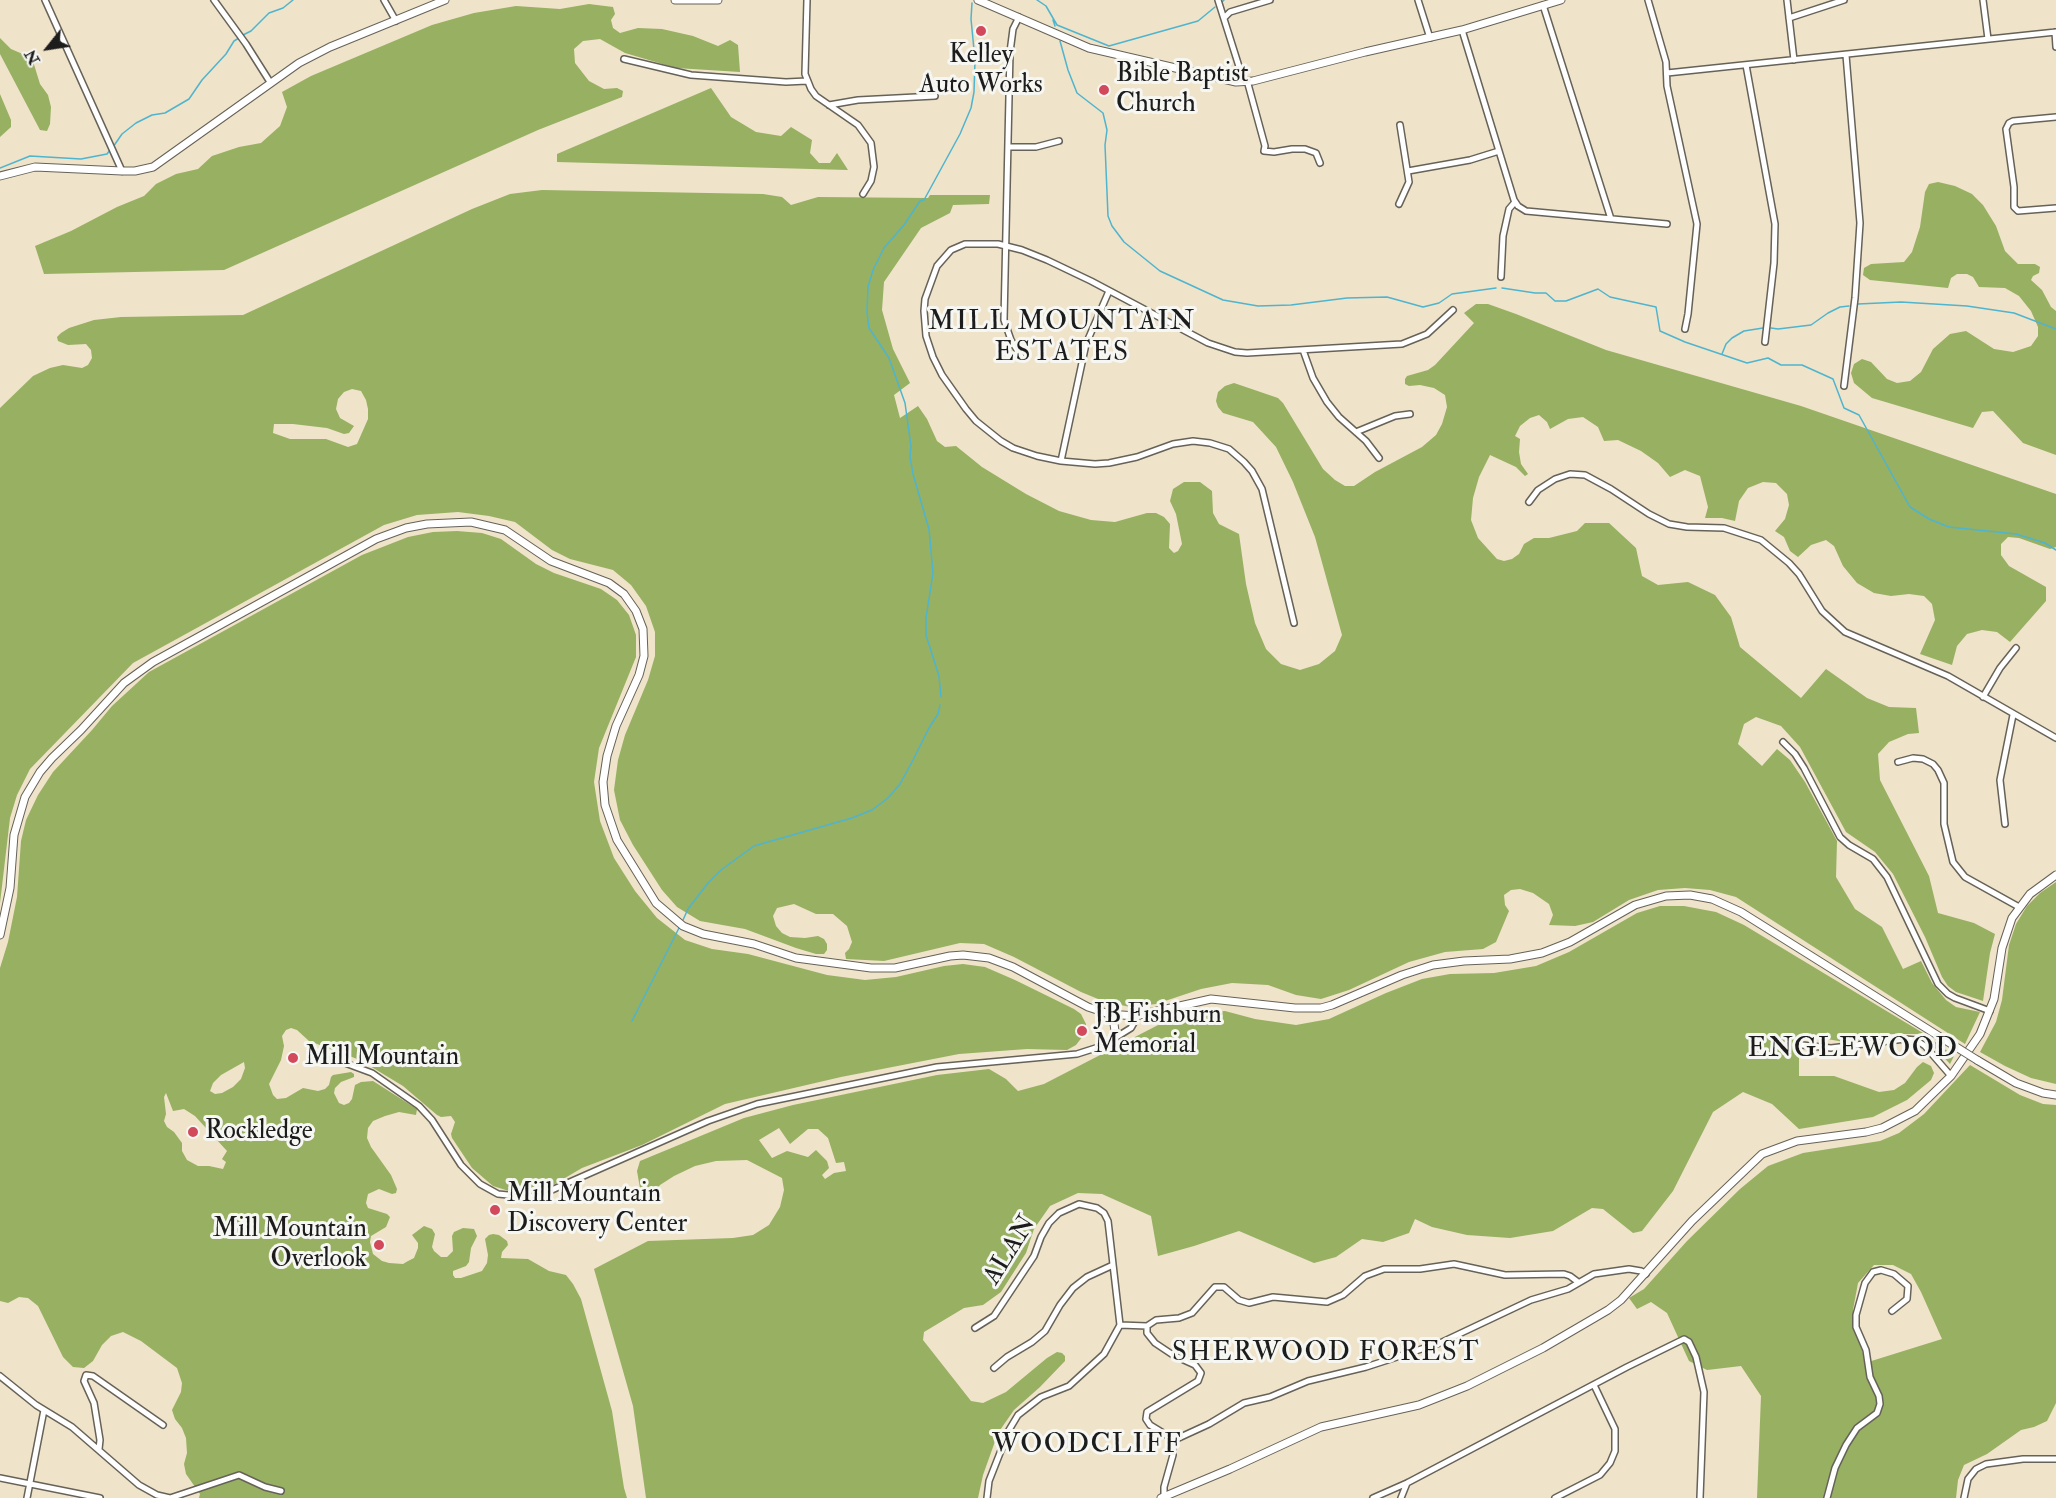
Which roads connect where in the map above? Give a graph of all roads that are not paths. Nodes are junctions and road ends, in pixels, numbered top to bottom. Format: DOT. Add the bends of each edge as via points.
graph roads {
  1 [pos="45,0"];
  2 [pos="214,0"];
  3 [pos="384,0"];
  4 [pos="445,0"];
  5 [pos="675,0"];
  6 [pos="691,0"];
  7 [pos="718,0"];
  8 [pos="807,0"];
  9 [pos="978,0"];
  10 [pos="1218,0"];
  11 [pos="1270,0"];
  12 [pos="1418,0"];
  13 [pos="1561,0"];
  14 [pos="1648,0"];
  15 [pos="1787,0"];
  16 [pos="1844,0"];
  17 [pos="1983,0"];
  18 [pos="1543,5"];
  19 [pos="1019,17"];
  20 [pos="1224,18"];
  21 [pos="1789,18"];
  22 [pos="396,21"];
  23 [pos="1462,30"];
  24 [pos="2055,32"];
  25 [pos="1430,38"];
  26 [pos="1988,39"];
  27 [pos="2056,47"];
  28 [pos="1846,55"];
  29 [pos="624,59"];
  30 [pos="1794,60"];
  31 [pos="1746,65"];
  32 [pos="1667,73"];
  33 [pos="807,81"];
  34 [pos="270,82"];
  35 [pos="1245,82"];
  36 [pos="935,96"];
  37 [pos="829,105"];
  38 [pos="2056,117"];
  39 [pos="1400,125"];
  40 [pos="1059,141"];
  41 [pos="1008,147"];
  42 [pos="1499,151"];
  43 [pos="1320,163"];
  44 [pos="122,171"];
  45 [pos="1408,171"];
  46 [pos="0,176"];
  47 [pos="863,194"];
  48 [pos="1515,202"];
  49 [pos="1399,204"];
  50 [pos="2056,208"];
  51 [pos="1611,219"];
  52 [pos="1667,224"];
  53 [pos="1006,246"];
  54 [pos="1501,277"];
  55 [pos="1109,291"];
  56 [pos="1453,310"];
  57 [pos="1685,329"];
  58 [pos="1765,342"];
  59 [pos="1303,350"];
  60 [pos="1022,358"];
  61 [pos="1844,386"];
  62 [pos="1410,414"];
  63 [pos="1356,432"];
  64 [pos="1379,458"];
  65 [pos="1061,461"];
  66 [pos="1530,502"];
  67 [pos="1294,623"];
  68 [pos="2016,648"];
  69 [pos="1983,697"];
  70 [pos="2013,715"];
  71 [pos="2056,738"];
  72 [pos="1783,742"];
  73 [pos="1898,762"];
  74 [pos="2005,824"];
  75 [pos="2056,875"];
  76 [pos="2019,907"];
  77 [pos="0,935"];
  78 [pos="1990,1011"];
  79 [pos="1109,1014"];
  80 [pos="1135,1016"];
  81 [pos="1112,1041"];
  82 [pos="1802,1045"];
  83 [pos="345,1063"];
  84 [pos="1951,1076"];
  85 [pos="2056,1095"];
  86 [pos="1113,1265"];
  87 [pos="1646,1274"];
  88 [pos="1578,1282"];
  89 [pos="1892,1311"];
  90 [pos="1120,1325"];
  91 [pos="1147,1326"];
  92 [pos="975,1328"];
  93 [pos="994,1368"];
  94 [pos="0,1376"];
  95 [pos="1594,1385"];
  96 [pos="44,1410"];
  97 [pos="163,1425"];
  98 [pos="1172,1441"];
  99 [pos="99,1449"];
  100 [pos="2056,1460"];
  101 [pos="0,1478"];
  102 [pos="1407,1483"];
  103 [pos="29,1484"];
  104 [pos="281,1491"];
  105 [pos="27,1498"];
  106 [pos="100,1498"];
  107 [pos="170,1498"];
  108 [pos="987,1498"];
  109 [pos="1163,1498"];
  110 [pos="1373,1498"];
  111 [pos="1401,1498"];
  112 [pos="1555,1498"];
  113 [pos="1700,1498"];
  114 [pos="1827,1498"];
  115 [pos="1964,1498"];
  1 -- 44 [label="street"];
  2 -- 34 [label="street"];
  3 -- 22 [label="street"];
  4 -- 22 [label="street"];
  5 -- 6 [label="street"];
  6 -- 7 [label="street"];
  8 -- 33 [label="street"];
  9 -- 19 [label="street"];
  10 -- 20 [label="street"];
  11 -- 20 [label="street" via="1230,12"];
  12 -- 25 [label="street"];
  13 -- 18 [label="street"];
  14 -- 32 [label="street"];
  15 -- 21 [label="street"];
  16 -- 21 [label="street"];
  17 -- 26 [label="street"];
  18 -- 23 [label="street"];
  18 -- 51 [label="street"];
  19 -- 35 [label="street" via="1101,52 1225,81"];
  19 -- 41 [label="street" via="1011,38"];
  20 -- 35 [label="street"];
  21 -- 30 [label="street"];
  22 -- 34 [label="street" via="323,51"];
  23 -- 25 [label="street"];
  23 -- 42 [label="street"];
  24 -- 26 [label="street"];
  24 -- 27 [label="street"];
  25 -- 35 [label="street"];
  26 -- 28 [label="street"];
  28 -- 30 [label="street"];
  28 -- 61 [label="street" via="1860,223"];
  29 -- 33 [label="street" via="691,75"];
  30 -- 31 [label="street"];
  31 -- 32 [label="street"];
  31 -- 58 [label="street" via="1776,234"];
  32 -- 57 [label="street" via="1697,224"];
  33 -- 37 [label="street" via="816,96"];
  34 -- 44 [label="street" via="161,163 144,170"];
  35 -- 43 [label="street" via="1264,151 1305,149 1316,153"];
  36 -- 37 [label="street"];
  37 -- 47 [label="street" via="858,125 871,142 874,166"];
  38 -- 50 [label="street" via="2017,120 2007,126 2013,204 2018,211"];
  39 -- 45 [label="street"];
  40 -- 41 [label="street" via="1036,147"];
  41 -- 53 [label="street"];
  42 -- 45 [label="street"];
  42 -- 48 [label="street"];
  44 -- 46 [label="street" via="35,167"];
  45 -- 49 [label="street" via="1407,189"];
  48 -- 51 [label="street" via="1526,211"];
  48 -- 54 [label="street" via="1507,214"];
  51 -- 52 [label="street"];
  53 -- 55 [label="street" via="1047,260"];
  53 -- 60 [label="street" via="1004,320"];
  53 -- 65 [label="street" via="972,243 945,255 927,293 926,336 942,375 976,421 1013,448"];
  55 -- 59 [label="street" via="1226,350"];
  55 -- 65 [label="street" via="1086,344"];
  56 -- 59 [label="street" via="1427,334 1411,342"];
  59 -- 63 [label="street" via="1320,390"];
  62 -- 63 [label="street"];
  63 -- 64 [label="street"];
  65 -- 67 [label="street" via="1109,463 1193,441 1229,449 1252,471 1262,489"];
  66 -- 69 [label="street" via="1538,490 1555,478 1585,475 1669,524 1748,534 1789,563 1822,610 1845,632 1948,675"];
  68 -- 69 [label="street"];
  69 -- 70 [label="street"];
  70 -- 71 [label="street"];
  70 -- 74 [label="street" via="2000,780"];
  72 -- 78 [label="street" via="1804,768 1840,837 1873,859 1887,877 1938,984 1955,998"];
  73 -- 76 [label="street" via="1923,759 1938,770 1944,783 1944,824 1953,862 1965,877"];
  75 -- 76 [label="street" via="2038,886"];
  76 -- 78 [label="street" via="2004,937"];
  77 -- 79 [label="street" via="10,888 14,835 25,797 51,758 132,675 376,539 427,524 471,522 506,530 551,561 609,582 636,611 643,629 644,656 607,756 605,805 630,861 657,903 673,918 703,934 796,958 852,966 895,968 963,955 989,958"];
  78 -- 84 [label="street" via="1980,1034"];
  79 -- 80 [label="street"];
  79 -- 81 [label="street" via="1115,1031"];
  80 -- 81 [label="street" via="1131,1028"];
  80 -- 85 [label="street, bridge" via="1211,999 1321,1008 1433,965 1542,953 1641,903 1690,895 1712,899 1741,912 2016,1083"];
  81 -- 83 [label="street" via="1064,1056 937,1067 757,1104 708,1120 545,1193 528,1197 498,1194 480,1184 419,1106 372,1073"];
  82 -- 84 [label="street" via="1842,1047 1911,1039 1925,1046"];
  84 -- 87 [label="street" via="1915,1111 1892,1124 1866,1132 1797,1141 1762,1154 1692,1221"];
  86 -- 90 [label="street"];
  86 -- 92 [label="street, ALAN" via="1104,1213 1079,1204 1059,1213 994,1316"];
  86 -- 93 [label="street" via="1072,1288 1045,1332"];
  87 -- 88 [label="street" via="1635,1269 1603,1271"];
  87 -- 109 [label="street" via="1608,1310 1467,1386 1419,1406 1321,1427"];
  88 -- 91 [label="street" via="1564,1274 1505,1275 1448,1264 1377,1270 1328,1302 1273,1298 1249,1303 1220,1286 1192,1313 1156,1320"];
  88 -- 98 [label="street" via="1429,1347 1244,1403"];
  89 -- 114 [label="street" via="1907,1299 1908,1287 1888,1271 1873,1272 1865,1283 1856,1327 1880,1404 1877,1413 1857,1428 1846,1445"];
  90 -- 91 [label="street"];
  90 -- 108 [label="street" via="1104,1354 1070,1386 1041,1397 1018,1415 993,1471"];
  91 -- 98 [label="street" via="1155,1343 1195,1365 1201,1373 1198,1381 1147,1412 1148,1422"];
  94 -- 96 [label="street"];
  95 -- 102 [label="street"];
  95 -- 112 [label="street" via="1616,1429 1614,1455 1600,1475"];
  95 -- 113 [label="street" via="1663,1348 1687,1340 1701,1373 1704,1407"];
  96 -- 99 [label="street" via="72,1426"];
  96 -- 103 [label="street"];
  97 -- 99 [label="street" via="86,1375 84,1381 94,1403"];
  98 -- 109 [label="street" via="1173,1455"];
  99 -- 107 [label="street" via="139,1485"];
  100 -- 115 [label="street" via="1986,1464 1971,1474"];
  101 -- 103 [label="street"];
  102 -- 110 [label="street"];
  102 -- 111 [label="street"];
  103 -- 105 [label="street"];
  103 -- 106 [label="street"];
  104 -- 107 [label="street" via="238,1475"];
}
